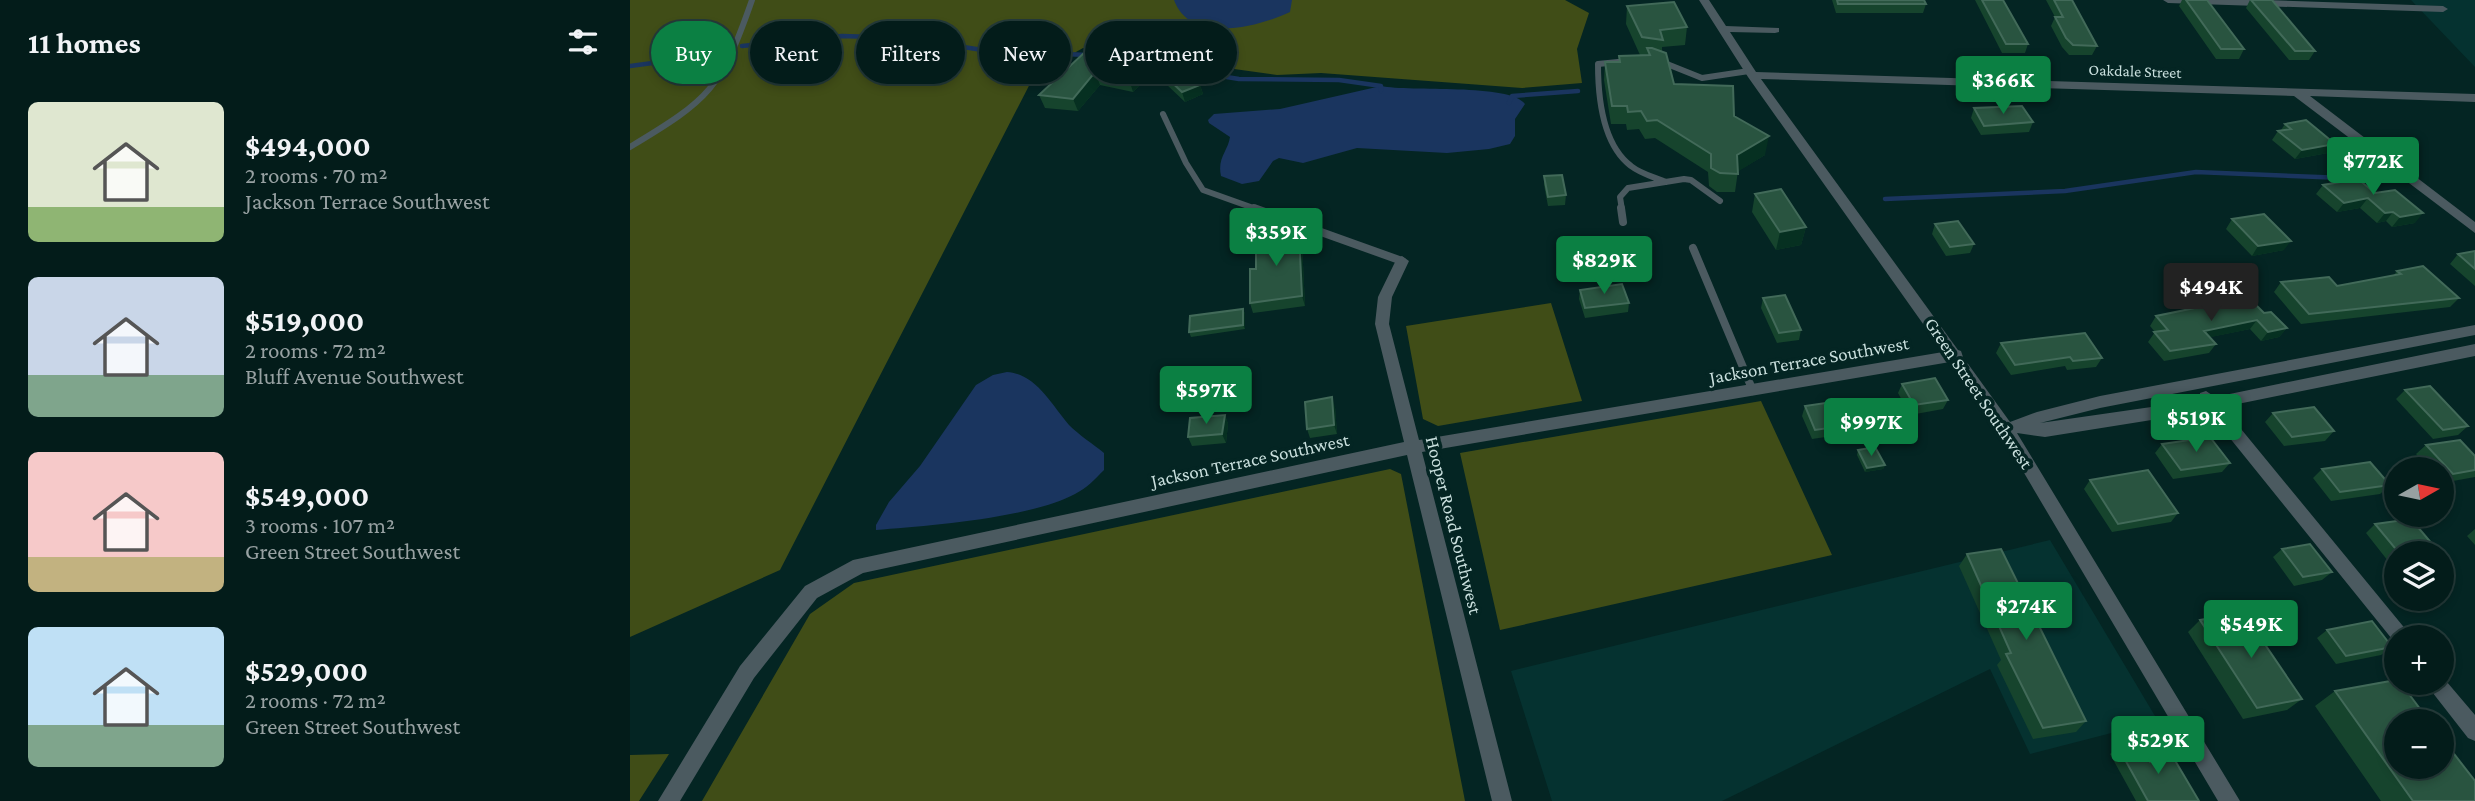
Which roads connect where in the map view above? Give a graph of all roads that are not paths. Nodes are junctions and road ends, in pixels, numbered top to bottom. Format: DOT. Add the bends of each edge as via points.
graph roads {
  1 [pos="752,0"];
  2 [pos="1704,0"];
  3 [pos="2168,0"];
  4 [pos="2443,9"];
  5 [pos="1722,29"];
  6 [pos="1775,30"];
  7 [pos="1640,60"];
  8 [pos="1651,60"];
  9 [pos="1751,73"];
  10 [pos="2298,93"];
  11 [pos="2475,98"];
  12 [pos="1163,114"];
  13 [pos="630,147"];
  14 [pos="1666,182"];
  15 [pos="1720,201"];
  16 [pos="1623,222"];
  17 [pos="2475,229"];
  18 [pos="1693,248"];
  19 [pos="1402,261"];
  20 [pos="2475,330"];
  21 [pos="2475,350"];
  22 [pos="1956,355"];
  23 [pos="2195,384"];
  24 [pos="1753,391"];
  25 [pos="2211,403"];
  26 [pos="2013,428"];
  27 [pos="1412,447"];
  28 [pos="2390,625"];
  29 [pos="2447,695"];
  30 [pos="2475,731"];
  31 [pos="668,801"];
  32 [pos="1502,801"];
  33 [pos="2230,801"];
  1 -- 13 [label="lane" via="735,51 716,84"];
  2 -- 5 [label="street, Green Street Southwest"];
  3 -- 4 [label="street"];
  5 -- 6 [label="street"];
  5 -- 9 [label="street, Green Street Southwest"];
  7 -- 14 [label="lane" via="1598,64 1601,102 1610,136 1627,163"];
  8 -- 9 [label="lane" via="1702,78"];
  9 -- 10 [label="street, Oakdale Street"];
  9 -- 22 [label="street, Green Street Southwest"];
  10 -- 11 [label="street, Oakdale Street"];
  10 -- 17 [label="street"];
  12 -- 19 [label="lane" via="1203,190"];
  14 -- 15 [label="lane" via="1691,180"];
  14 -- 16 [label="lane" via="1623,191"];
  18 -- 24 [label="lane"];
  19 -- 27 [label="street, Hooper Road Southwest" via="1385,297 1382,324"];
  20 -- 23 [label="street"];
  21 -- 25 [label="street"];
  22 -- 24 [label="street, Jackson Terrace Southwest"];
  22 -- 26 [label="street, Green Street Southwest"];
  23 -- 25 [label="street"];
  23 -- 26 [label="street" via="2100,402"];
  24 -- 27 [label="street, Jackson Terrace Southwest"];
  25 -- 26 [label="street" via="2045,431"];
  25 -- 28 [label="street"];
  26 -- 33 [label="street, Green Street Southwest"];
  27 -- 31 [label="street, Jackson Terrace Southwest" via="892,557 842,573 811,592 747,672"];
  27 -- 32 [label="street, Hooper Road Southwest"];
  29 -- 30 [label="street"];
}
